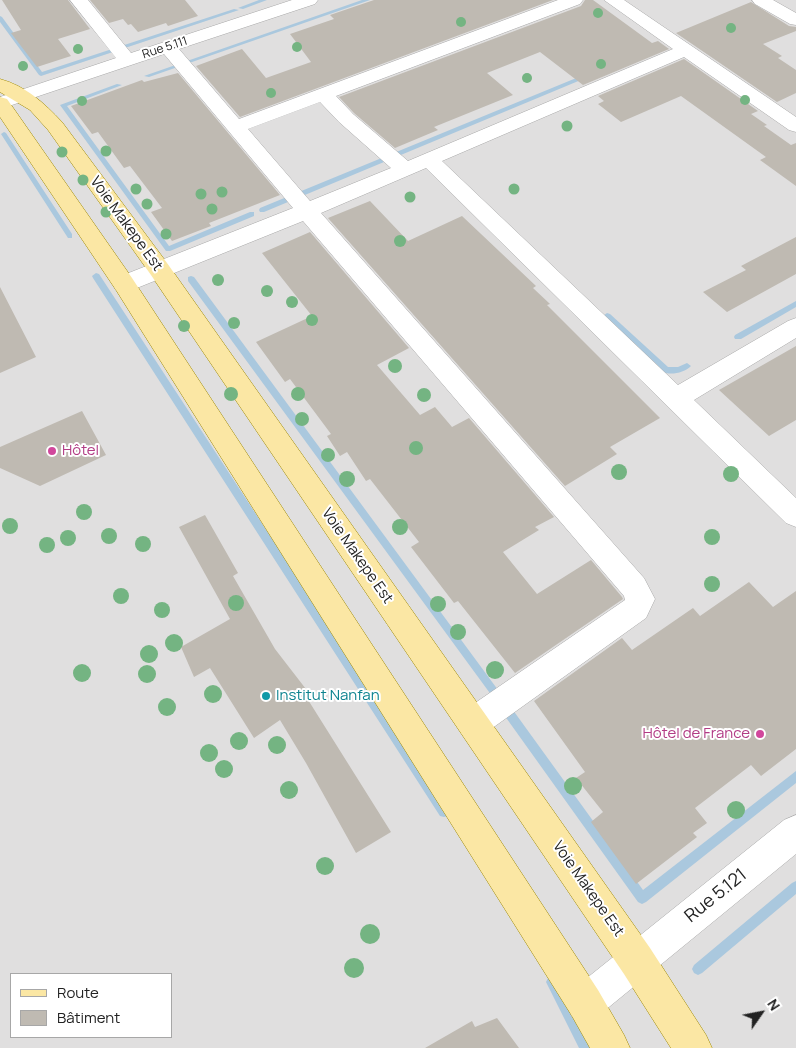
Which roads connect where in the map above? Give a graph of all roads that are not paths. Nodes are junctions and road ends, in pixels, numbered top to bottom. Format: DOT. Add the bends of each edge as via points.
graph roads {
  1 [pos="78,0"];
  2 [pos="308,0"];
  3 [pos="574,0"];
  4 [pos="613,0"];
  5 [pos="760,0"];
  6 [pos="796,20"];
  7 [pos="168,47"];
  8 [pos="686,50"];
  9 [pos="127,60"];
  10 [pos="323,94"];
  11 [pos="5,97"];
  12 [pos="796,126"];
  13 [pos="236,127"];
  14 [pos="429,160"];
  15 [pos="406,170"];
  16 [pos="307,211"];
  17 [pos="159,269"];
  18 [pos="124,284"];
  19 [pos="796,327"];
  20 [pos="675,399"];
  21 [pos="796,516"];
  22 [pos="473,723"];
  23 [pos="796,832"];
  24 [pos="637,961"];
  25 [pos="584,1003"];
  26 [pos="611,1048"];
  27 [pos="693,1048"];
  1 -- 9 [label="street"];
  2 -- 7 [label="street, Rue 5.111"];
  3 -- 10 [label="street"];
  4 -- 8 [label="street"];
  5 -- 6 [label="street"];
  7 -- 9 [label="street, Rue 5.111"];
  7 -- 13 [label="street"];
  8 -- 12 [label="street"];
  8 -- 14 [label="street"];
  9 -- 11 [label="street, Rue 5.111"];
  10 -- 13 [label="street"];
  10 -- 15 [label="street"];
  11 -- 17 [label="main road, Voie Makepe Est" via="42,110"];
  11 -- 18 [label="main road"];
  13 -- 16 [label="street"];
  14 -- 15 [label="street"];
  14 -- 20 [label="street"];
  15 -- 16 [label="street"];
  16 -- 17 [label="street"];
  16 -- 22 [label="street" via="634,587 640,599 636,609"];
  17 -- 18 [label="street"];
  17 -- 22 [label="main road, Voie Makepe Est"];
  18 -- 25 [label="main road"];
  19 -- 20 [label="street"];
  20 -- 21 [label="street"];
  22 -- 24 [label="main road, Voie Makepe Est"];
  23 -- 24 [label="street, Rue 5.121"];
  24 -- 25 [label="street, Rue 5.121"];
  24 -- 27 [label="main road, Voie Makepe Est"];
  25 -- 26 [label="main road"];
}
